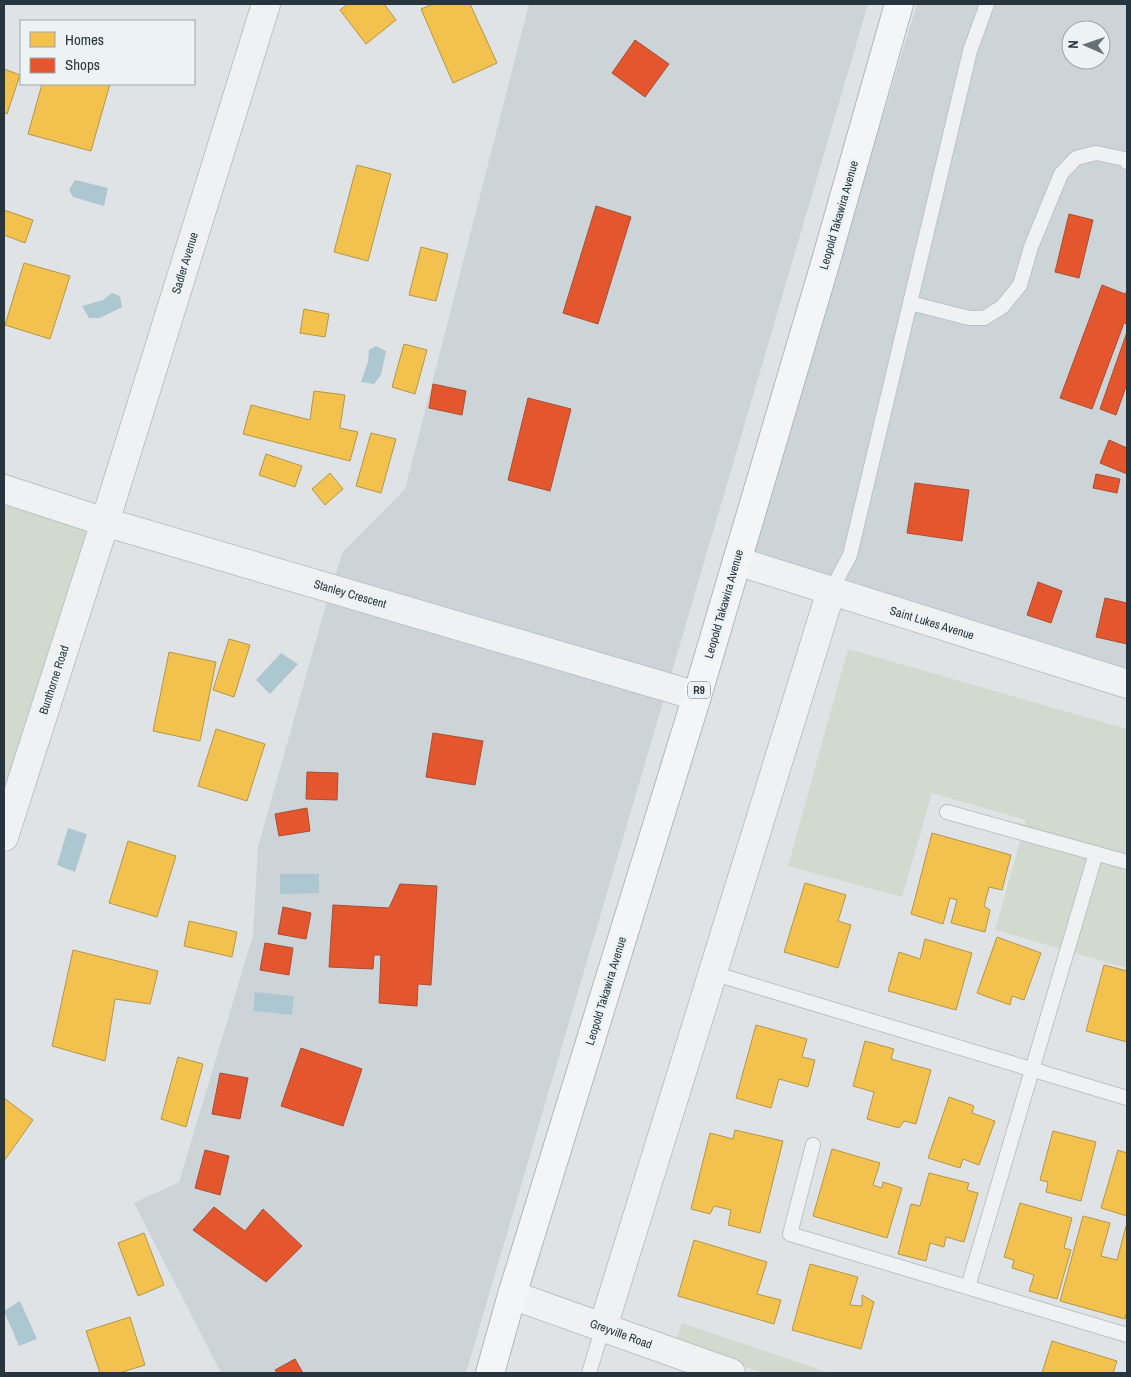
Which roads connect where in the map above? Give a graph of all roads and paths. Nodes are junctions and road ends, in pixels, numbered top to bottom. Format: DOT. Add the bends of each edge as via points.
graph roads {
  1 [pos="266,4"];
  2 [pos="899,4"];
  3 [pos="987,4"];
  4 [pos="1127,162"];
  5 [pos="910,303"];
  6 [pos="4,490"];
  7 [pos="105,522"];
  8 [pos="737,562"];
  9 [pos="831,591"];
  10 [pos="1127,684"];
  11 [pos="697,696"];
  12 [pos="947,812"];
  13 [pos="4,837"];
  14 [pos="1096,853"];
  15 [pos="1127,862"];
  16 [pos="712,973"];
  17 [pos="1032,1070"];
  18 [pos="1127,1098"];
  19 [pos="813,1145"];
  20 [pos="968,1287"];
  21 [pos="512,1295"];
  22 [pos="603,1327"];
  23 [pos="1127,1335"];
  24 [pos="490,1373"];
  25 [pos="589,1373"];
  26 [pos="731,1373"];
  1 -- 7 [label="street, Sadler Avenue"];
  2 -- 8 [label="highway, Leopold Takawira Avenue / R9"];
  3 -- 5 [label="lane" via="970,51"];
  4 -- 5 [label="lane" via="1096,153 1076,158 1061,174 1020,284 1002,308 984,318 970,318"];
  5 -- 9 [label="lane" via="850,555"];
  6 -- 7 [label="street, Stanley Crescent"];
  7 -- 11 [label="street, Stanley Crescent"];
  7 -- 13 [label="street, Bunthorne Road"];
  8 -- 9 [label="street, Saint Lukes Avenue"];
  8 -- 11 [label="highway, Leopold Takawira Avenue / R9"];
  9 -- 10 [label="street, Saint Lukes Avenue"];
  9 -- 16 [label="street"];
  11 -- 21 [label="highway, Leopold Takawira Avenue / R9"];
  12 -- 14 [label="lane"];
  14 -- 15 [label="lane"];
  14 -- 17 [label="lane"];
  16 -- 17 [label="lane"];
  16 -- 22 [label="street"];
  17 -- 18 [label="lane"];
  17 -- 20 [label="lane"];
  19 -- 20 [label="lane" via="790,1234"];
  20 -- 23 [label="lane"];
  21 -- 22 [label="street, Greyville Road"];
  21 -- 24 [label="highway, Leopold Takawira Avenue / R9"];
  22 -- 25 [label="lane"];
  22 -- 26 [label="street, Greyville Road"];
}
